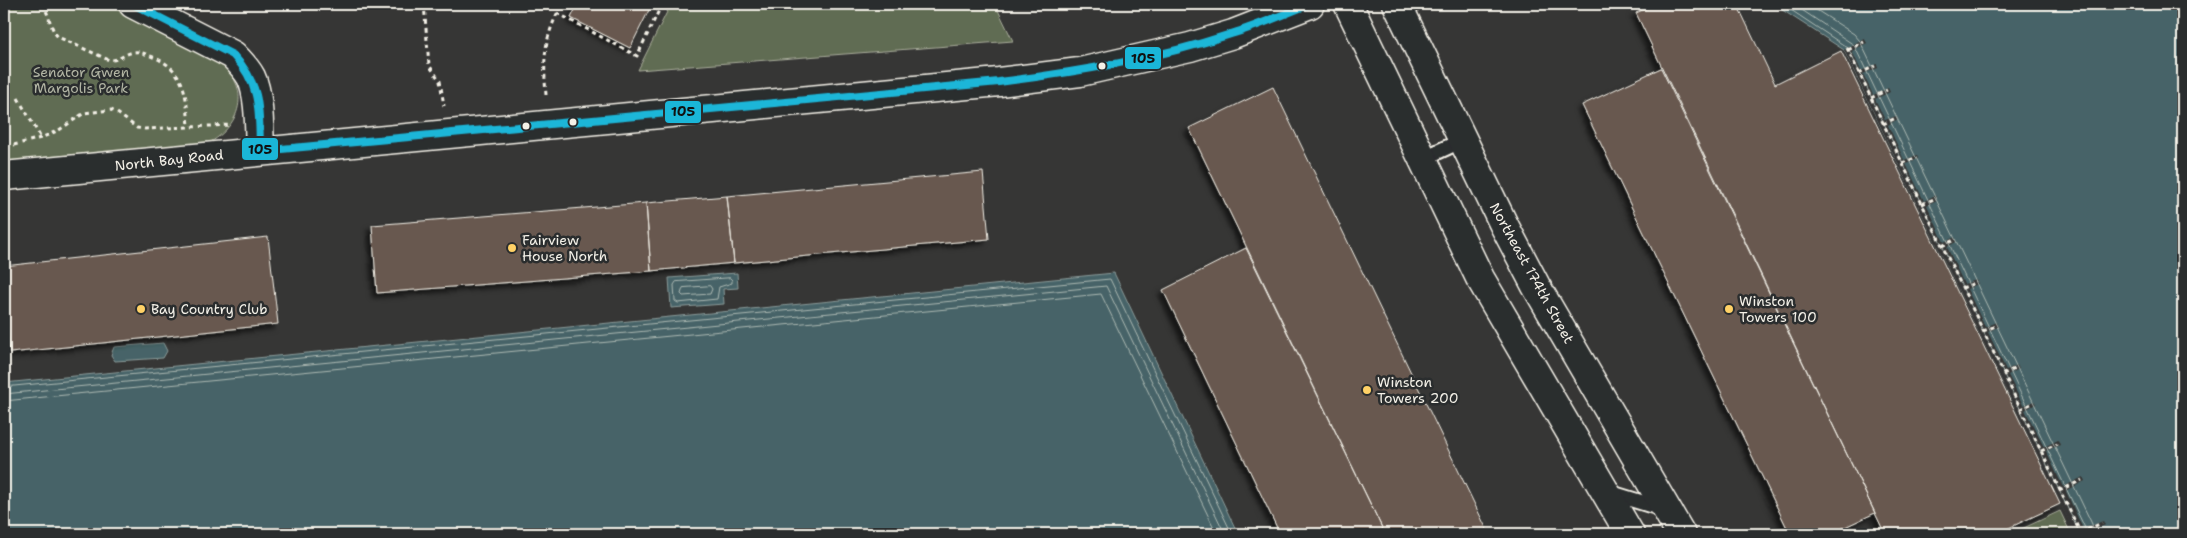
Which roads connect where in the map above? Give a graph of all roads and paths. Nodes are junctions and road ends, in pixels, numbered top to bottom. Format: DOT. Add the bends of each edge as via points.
graph roads {
  1 [pos="42,4"];
  2 [pos="133,4"];
  3 [pos="424,4"];
  4 [pos="562,4"];
  5 [pos="662,4"];
  6 [pos="1310,4"];
  7 [pos="1348,4"];
  8 [pos="1397,4"];
  9 [pos="557,13"];
  10 [pos="1864,42"];
  11 [pos="1875,66"];
  12 [pos="1859,74"];
  13 [pos="1887,90"];
  14 [pos="546,94"];
  15 [pos="18,98"];
  16 [pos="1871,98"];
  17 [pos="444,106"];
  18 [pos="1896,118"];
  19 [pos="1883,124"];
  20 [pos="231,125"];
  21 [pos="189,126"];
  22 [pos="40,138"];
  23 [pos="1463,140"];
  24 [pos="4,148"];
  25 [pos="260,151"];
  26 [pos="1915,158"];
  27 [pos="1422,159"];
  28 [pos="1902,163"];
  29 [pos="4,176"];
  30 [pos="1934,199"];
  31 [pos="1922,204"];
  32 [pos="1954,240"];
  33 [pos="1942,246"];
  34 [pos="1975,283"];
  35 [pos="1962,288"];
  36 [pos="1996,326"];
  37 [pos="1983,331"];
  38 [pos="2016,368"];
  39 [pos="2003,374"];
  40 [pos="2033,403"];
  41 [pos="2020,409"];
  42 [pos="2058,444"];
  43 [pos="2041,451"];
  44 [pos="2082,480"];
  45 [pos="1604,491"];
  46 [pos="2059,491"];
  47 [pos="1667,510"];
  48 [pos="2102,523"];
  49 [pos="1630,534"];
  50 [pos="1680,534"];
  51 [pos="2080,534"];
  1 -- 21 [label="path" via="58,37 109,60 134,52 157,58 173,68 186,93"];
  2 -- 25 [label="street" via="233,55 244,66 251,78 257,107"];
  3 -- 17 [label="path" via="430,66 440,81"];
  4 -- 9 [label="path"];
  5 -- 9 [label="path" via="637,56"];
  6 -- 25 [label="street, North Bay Road" via="1207,42 1080,72"];
  7 -- 27 [label="street"];
  8 -- 23 [label="street, Northeast 174th Street"];
  9 -- 14 [label="path" via="545,48"];
  10 -- 12 [label="path" via="1847,49"];
  11 -- 12 [label="path"];
  12 -- 16 [label="path"];
  13 -- 16 [label="path"];
  15 -- 22 [label="path"];
  16 -- 19 [label="path"];
  18 -- 19 [label="path"];
  19 -- 28 [label="path"];
  20 -- 21 [label="path"];
  21 -- 22 [label="path" via="137,128 111,110 84,113"];
  22 -- 24 [label="path"];
  23 -- 27 [label="lane"];
  23 -- 47 [label="street, Northeast 174th Street" via="1536,286"];
  25 -- 29 [label="street, North Bay Road"];
  26 -- 28 [label="path"];
  27 -- 45 [label="street" via="1480,278"];
  28 -- 31 [label="path"];
  30 -- 31 [label="path"];
  31 -- 33 [label="path"];
  32 -- 33 [label="path"];
  33 -- 35 [label="path"];
  34 -- 35 [label="path"];
  35 -- 37 [label="path"];
  36 -- 37 [label="path"];
  37 -- 39 [label="path"];
  38 -- 39 [label="path"];
  39 -- 41 [label="path"];
  40 -- 41 [label="path"];
  41 -- 43 [label="path"];
  42 -- 43 [label="path"];
  43 -- 46 [label="path"];
  44 -- 46 [label="path"];
  45 -- 47 [label="lane"];
  45 -- 49 [label="street"];
  46 -- 51 [label="path"];
  47 -- 50 [label="street, Northeast 174th Street"];
  48 -- 51 [label="path"];
}
